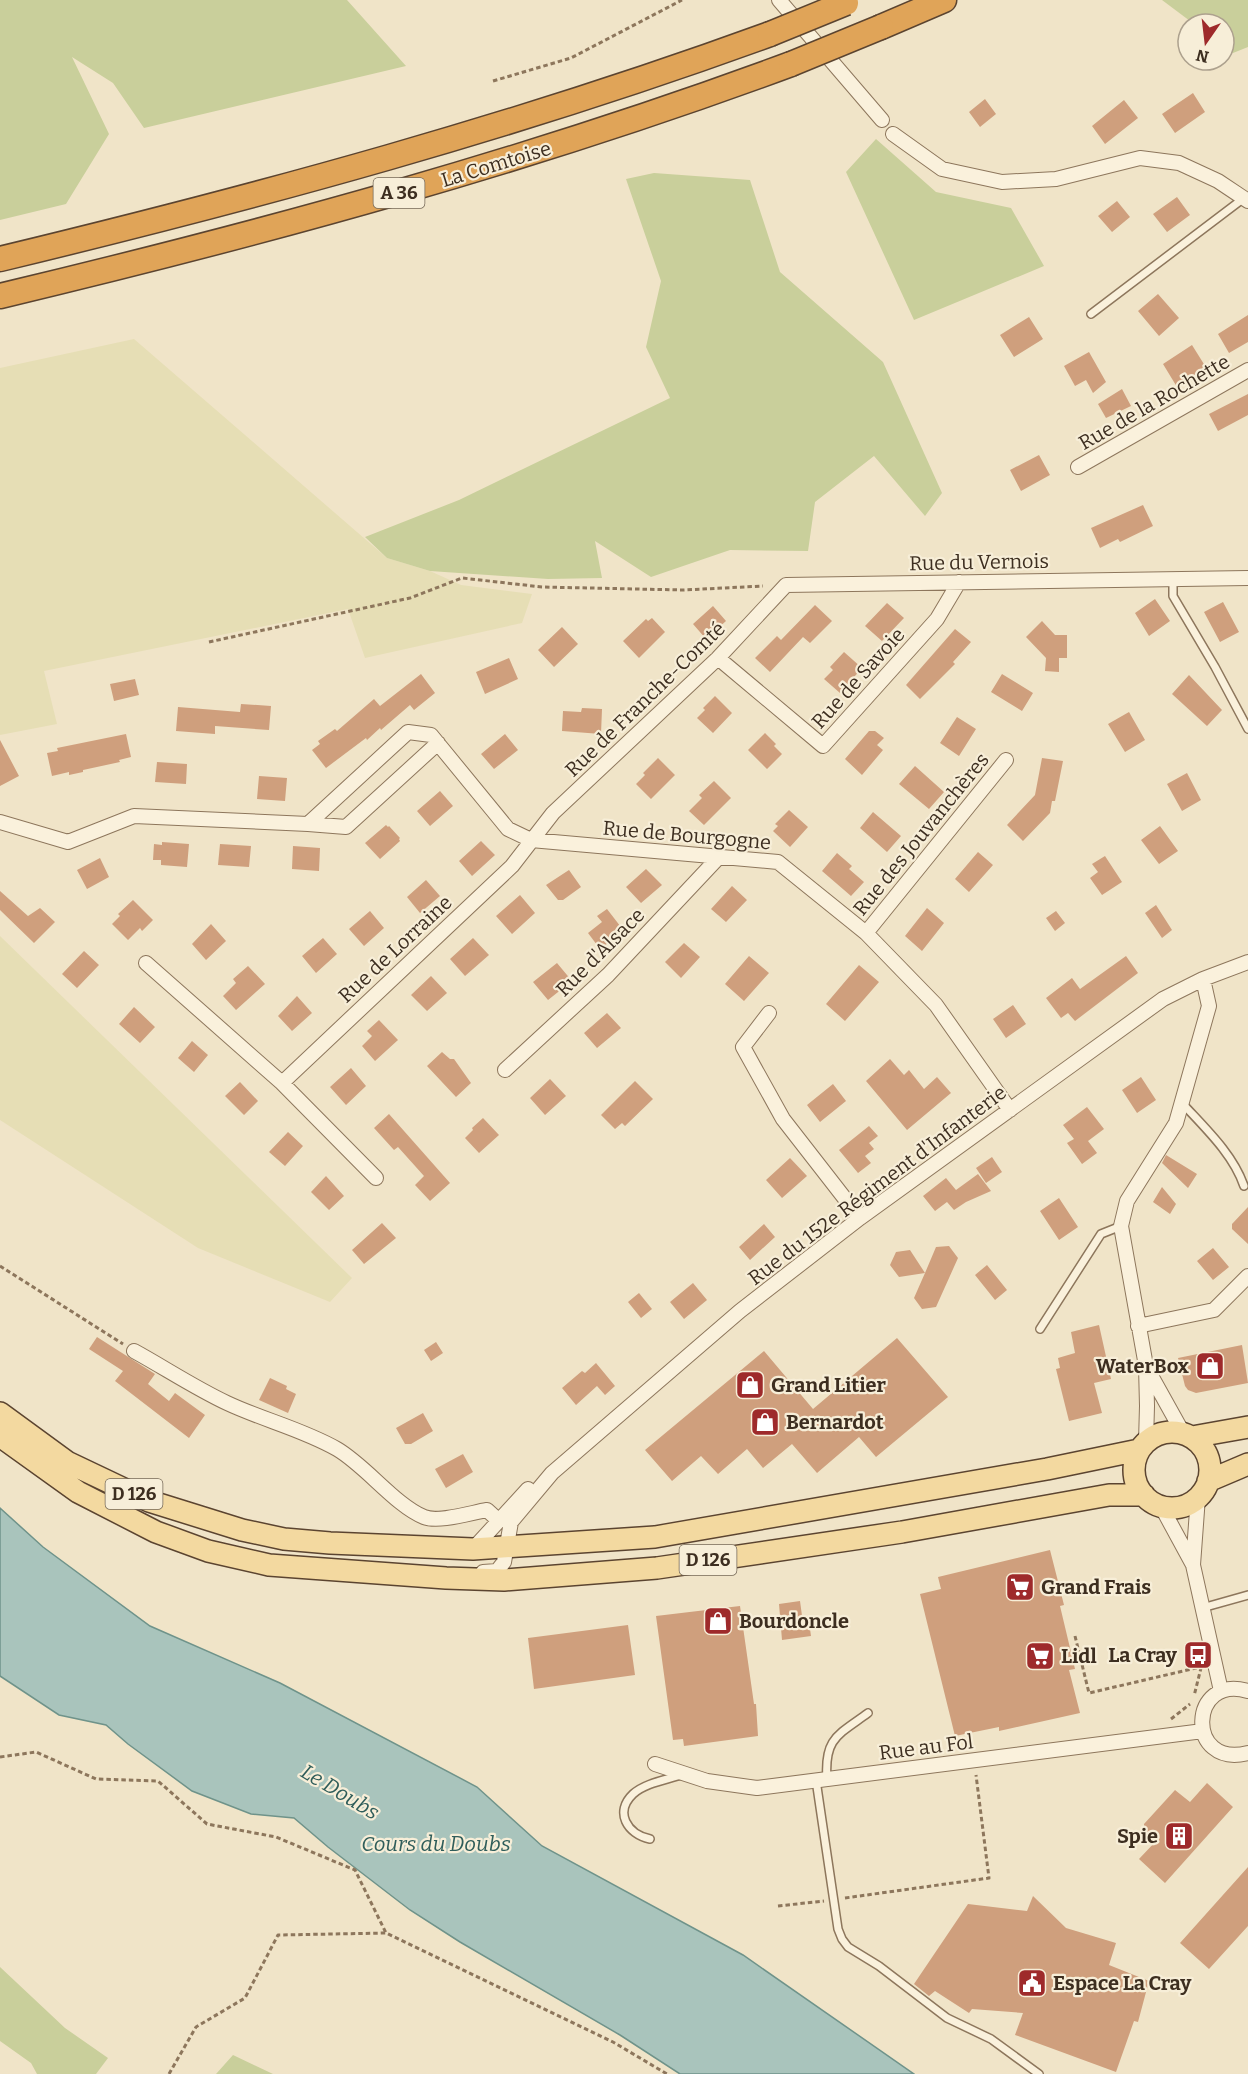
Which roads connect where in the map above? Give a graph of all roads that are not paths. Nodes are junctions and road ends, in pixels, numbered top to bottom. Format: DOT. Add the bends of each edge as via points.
graph roads {
  1 [pos="779,0"];
  2 [pos="944,0"];
  3 [pos="850,2"];
  4 [pos="882,120"];
  5 [pos="893,134"];
  6 [pos="1246,200"];
  7 [pos="0,259"];
  8 [pos="0,296"];
  9 [pos="1091,314"];
  10 [pos="1248,370"];
  11 [pos="1078,467"];
  12 [pos="1248,578"];
  13 [pos="1173,579"];
  14 [pos="959,582"];
  15 [pos="786,585"];
  16 [pos="718,658"];
  17 [pos="1248,729"];
  18 [pos="438,743"];
  19 [pos="1006,760"];
  20 [pos="0,822"];
  21 [pos="308,824"];
  22 [pos="531,840"];
  23 [pos="718,858"];
  24 [pos="866,933"];
  25 [pos="1248,962"];
  26 [pos="146,963"];
  27 [pos="1203,979"];
  28 [pos="769,1013"];
  29 [pos="505,1070"];
  30 [pos="282,1083"];
  31 [pos="1182,1103"];
  32 [pos="1010,1110"];
  33 [pos="376,1178"];
  34 [pos="1244,1186"];
  35 [pos="860,1218"];
  36 [pos="1121,1226"];
  37 [pos="1248,1276"];
  38 [pos="1138,1326"];
  39 [pos="1040,1329"];
  40 [pos="134,1351"];
  41 [pos="1146,1366"];
  42 [pos="0,1413"];
  43 [pos="1248,1427"];
  44 [pos="1187,1435"];
  45 [pos="0,1436"];
  46 [pos="1143,1446"];
  47 [pos="1248,1464"];
  48 [pos="552,1473"];
  49 [pos="1203,1489"];
  50 [pos="1152,1501"];
  51 [pos="498,1520"];
  52 [pos="508,1546"];
  53 [pos="473,1549"];
  54 [pos="1193,1565"];
  55 [pos="378,1574"];
  56 [pos="1248,1595"];
  57 [pos="1202,1608"];
  58 [pos="1221,1691"];
  59 [pos="1248,1691"];
  60 [pos="868,1713"];
  61 [pos="1203,1731"];
  62 [pos="1248,1753"];
  63 [pos="655,1764"];
  64 [pos="684,1774"];
  65 [pos="822,1780"];
  66 [pos="650,1839"];
  67 [pos="1039,2074"];
  1 -- 4 [label="street"];
  2 -- 8 [label="highway, La Comtoise / A 36, bridge" via="791,64 611,128 452,178 261,231"];
  3 -- 7 [label="highway, La Comtoise / A 36, bridge" via="605,92 369,164"];
  5 -- 6 [label="street" via="942,169 1002,182 1056,179 1140,158 1179,163 1218,181"];
  6 -- 9 [label="lane"];
  10 -- 11 [label="street, Rue de la Rochette"];
  12 -- 13 [label="street, Rue du Vernois"];
  13 -- 14 [label="street, Rue du Vernois"];
  13 -- 17 [label="lane" via="1173,596"];
  14 -- 15 [label="street, Rue du Vernois"];
  14 -- 16 [label="street, Rue de Savoie" via="937,619 823,746"];
  15 -- 16 [label="street, Rue de Franche-Comté"];
  16 -- 22 [label="street, Rue de Franche-Comté" via="553,813"];
  18 -- 21 [label="street" via="346,827"];
  18 -- 21 [label="street, Rue de Bourgogne" via="430,735 408,732"];
  18 -- 22 [label="street, Rue de Bourgogne" via="508,829"];
  19 -- 24 [label="street, Rue des Jouvanchères"];
  20 -- 21 [label="street" via="68,842 134,816"];
  22 -- 23 [label="street, Rue de Bourgogne"];
  22 -- 30 [label="street, Rue de Lorraine" via="512,866"];
  23 -- 24 [label="street, Rue de Bourgogne" via="778,862"];
  23 -- 29 [label="street, Rue d'Alsace" via="608,975"];
  24 -- 32 [label="street, Rue de Bourgogne" via="936,1005"];
  25 -- 27 [label="street, Rue du 152e Régiment d'Infanterie"];
  26 -- 30 [label="street"];
  27 -- 31 [label="street" via="1209,1006"];
  27 -- 32 [label="street, Rue du 152e Régiment d'Infanterie" via="1163,999"];
  28 -- 35 [label="street" via="743,1047 783,1119"];
  30 -- 33 [label="street"];
  31 -- 34 [label="lane" via="1238,1170"];
  31 -- 36 [label="street" via="1176,1122 1127,1201"];
  32 -- 35 [label="street, Rue du 152e Régiment d'Infanterie"];
  35 -- 48 [label="street, Rue du 152e Régiment d'Infanterie" via="740,1311"];
  36 -- 38 [label="street"];
  36 -- 39 [label="lane" via="1101,1234"];
  37 -- 38 [label="street" via="1214,1310"];
  38 -- 41 [label="street"];
  40 -- 51 [label="street" via="227,1403 304,1432 338,1450 425,1517 436,1520 487,1510"];
  41 -- 44 [label="street" via="1164,1403"];
  41 -- 46 [label="street"];
  42 -- 53 [label="main road, D 126" via="67,1462 149,1501 242,1530 318,1542"];
  43 -- 44 [label="main road"];
  44 -- 46 [label="main road" via="1163,1433"];
  44 -- 49 [label="main road" via="1209,1461"];
  45 -- 55 [label="main road, D 126" via="78,1492 177,1540 269,1565"];
  46 -- 50 [label="main road" via="1135,1459 1135,1478"];
  46 -- 52 [label="main road, D 126" via="1047,1469 655,1537"];
  47 -- 49 [label="main road"];
  48 -- 51 [label="street, Rue du 152e Régiment d'Infanterie" via="528,1489"];
  48 -- 52 [label="street, Rue du 152e Régiment d'Infanterie" via="511,1522"];
  49 -- 50 [label="main road" via="1180,1507"];
  49 -- 54 [label="street"];
  50 -- 54 [label="street"];
  50 -- 55 [label="main road, D 126" via="1109,1496 657,1568 504,1580"];
  51 -- 53 [label="street, Rue du 152e Régiment d'Infanterie"];
  52 -- 53 [label="main road, D 126"];
  52 -- 55 [label="street, Rue du 152e Régiment d'Infanterie" via="504,1562 496,1571"];
  54 -- 57 [label="street"];
  56 -- 57 [label="lane"];
  57 -- 58 [label="street"];
  58 -- 59 [label="street"];
  58 -- 61 [label="street" via="1203,1712"];
  60 -- 65 [label="lane" via="837,1737 828,1750"];
  61 -- 62 [label="street" via="1215,1749 1225,1754"];
  61 -- 65 [label="street, Rue au Fol"];
  63 -- 64 [label="street, Rue au Fol"];
  64 -- 65 [label="street, Rue au Fol" via="757,1788"];
  64 -- 66 [label="lane" via="646,1786 628,1801 628,1827"];
  65 -- 67 [label="lane" via="834,1900 842,1939 947,2018 991,2039"];
}
